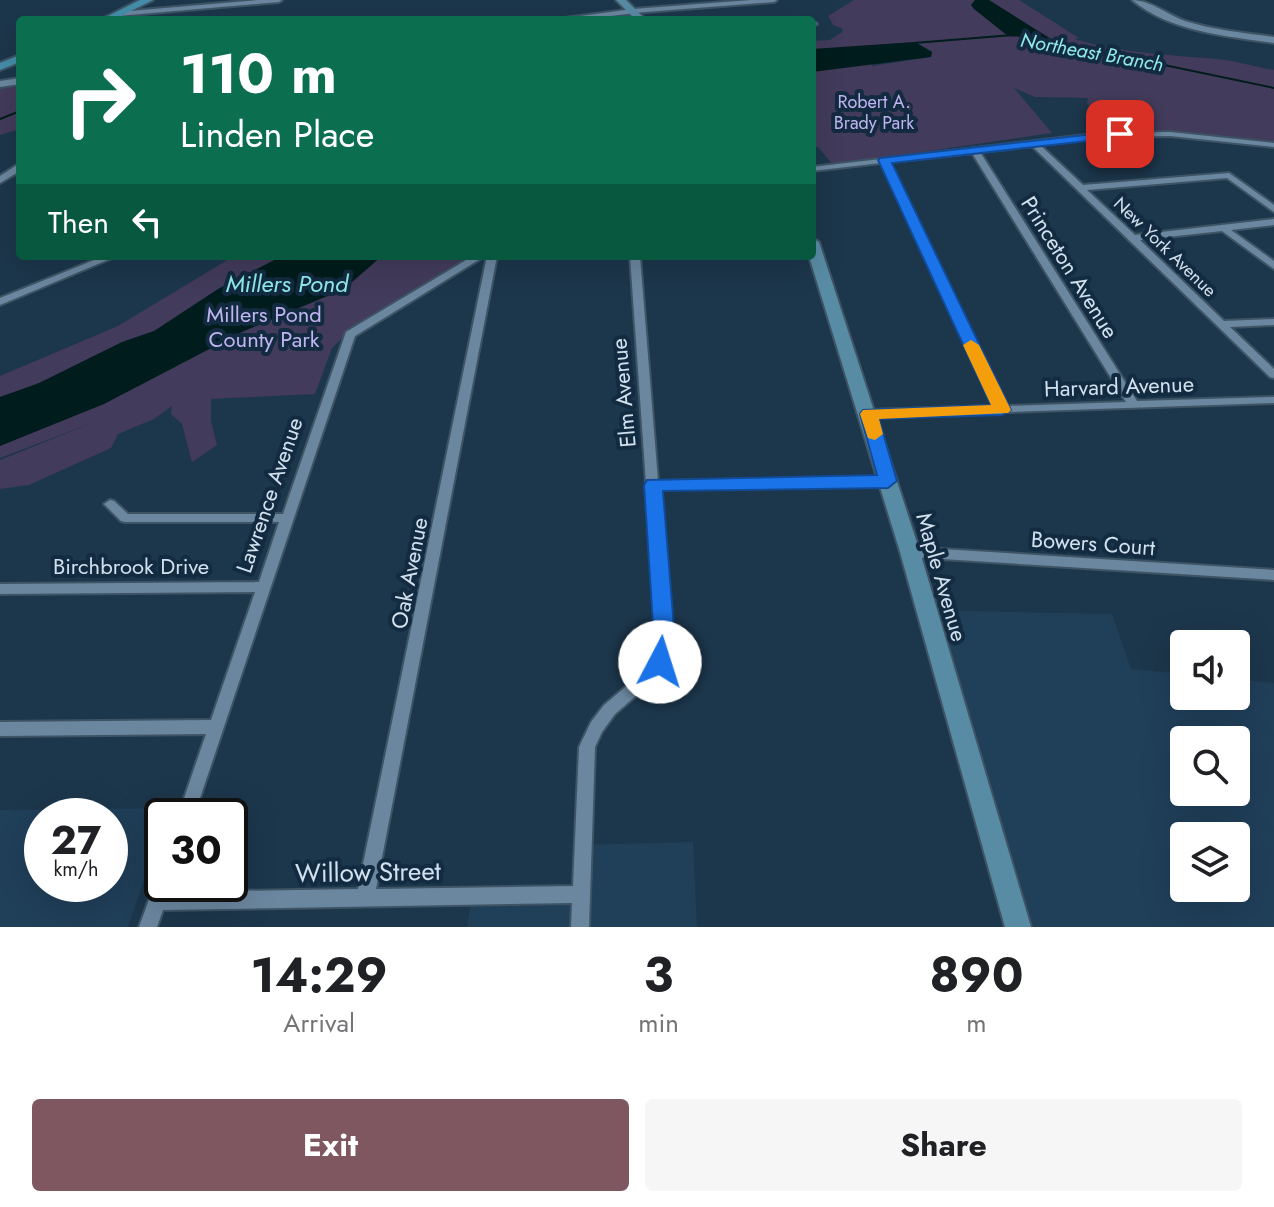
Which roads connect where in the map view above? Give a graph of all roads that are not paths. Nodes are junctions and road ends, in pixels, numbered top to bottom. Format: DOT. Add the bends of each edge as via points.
graph roads {
  1 [pos="148,0"];
  2 [pos="279,0"];
  3 [pos="621,0"];
  4 [pos="774,0"];
  5 [pos="1136,0"];
  6 [pos="633,11"];
  7 [pos="118,14"];
  8 [pos="114,16"];
  9 [pos="589,16"];
  10 [pos="637,16"];
  11 [pos="1274,40"];
  12 [pos="1033,142"];
  13 [pos="1274,145"];
  14 [pos="974,149"];
  15 [pos="884,160"];
  16 [pos="816,168"];
  17 [pos="1081,188"];
  18 [pos="1274,209"];
  19 [pos="1274,222"];
  20 [pos="1225,229"];
  21 [pos="1134,238"];
  22 [pos="816,254"];
  23 [pos="102,260"];
  24 [pos="473,260"];
  25 [pos="491,260"];
  26 [pos="635,260"];
  27 [pos="1274,266"];
  28 [pos="0,302"];
  29 [pos="1274,322"];
  30 [pos="1222,324"];
  31 [pos="1274,375"];
  32 [pos="1274,400"];
  33 [pos="1134,405"];
  34 [pos="1002,410"];
  35 [pos="869,414"];
  36 [pos="888,481"];
  37 [pos="653,485"];
  38 [pos="110,504"];
  39 [pos="287,518"];
  40 [pos="910,552"];
  41 [pos="1274,575"];
  42 [pos="263,587"];
  43 [pos="0,589"];
  44 [pos="217,727"];
  45 [pos="0,729"];
  46 [pos="192,798"];
  47 [pos="580,894"];
  48 [pos="248,895"];
  49 [pos="365,898"];
  50 [pos="157,902"];
  51 [pos="148,927"];
  52 [pos="580,927"];
  53 [pos="1018,927"];
  1 -- 7 [label="main road"];
  2 -- 7 [label="street"];
  3 -- 6 [label="main road"];
  4 -- 6 [label="street"];
  5 -- 11 [label="street" via="1194,26"];
  6 -- 9 [label="street"];
  6 -- 10 [label="main road"];
  7 -- 8 [label="main road"];
  12 -- 13 [label="street" via="1137,134"];
  12 -- 14 [label="street"];
  12 -- 17 [label="street, New York Avenue"];
  14 -- 15 [label="street"];
  14 -- 33 [label="street, Princeton Avenue"];
  15 -- 16 [label="street"];
  15 -- 34 [label="street"];
  17 -- 18 [label="street" via="1229,175"];
  17 -- 21 [label="street, New York Avenue"];
  19 -- 20 [label="street"];
  20 -- 21 [label="street"];
  20 -- 27 [label="street"];
  21 -- 30 [label="street, New York Avenue"];
  22 -- 35 [label="main road, Maple Avenue"];
  23 -- 28 [label="street"];
  24 -- 39 [label="street, Lawrence Avenue" via="350,334"];
  25 -- 49 [label="street, Oak Avenue"];
  26 -- 37 [label="street, Elm Avenue"];
  29 -- 30 [label="street"];
  30 -- 31 [label="street, New York Avenue"];
  32 -- 33 [label="street, Harvard Avenue"];
  33 -- 34 [label="street, Harvard Avenue"];
  34 -- 35 [label="street, Harvard Avenue"];
  35 -- 36 [label="main road, Maple Avenue"];
  36 -- 37 [label="street"];
  36 -- 40 [label="main road, Maple Avenue"];
  37 -- 47 [label="street, Elm Avenue" via="664,640 660,662 647,682 621,698 598,722 587,747"];
  38 -- 39 [label="street" via="125,518"];
  39 -- 42 [label="street, Lawrence Avenue"];
  40 -- 41 [label="street, Bowers Court"];
  40 -- 53 [label="main road, Maple Avenue"];
  42 -- 43 [label="street, Birchbrook Drive"];
  42 -- 44 [label="street, Lawrence Avenue"];
  44 -- 45 [label="street"];
  44 -- 46 [label="street, Lawrence Avenue"];
  47 -- 49 [label="street, Willow Street"];
  47 -- 52 [label="street, Elm Avenue"];
  48 -- 49 [label="street, Willow Street"];
  50 -- 51 [label="street"];
}
